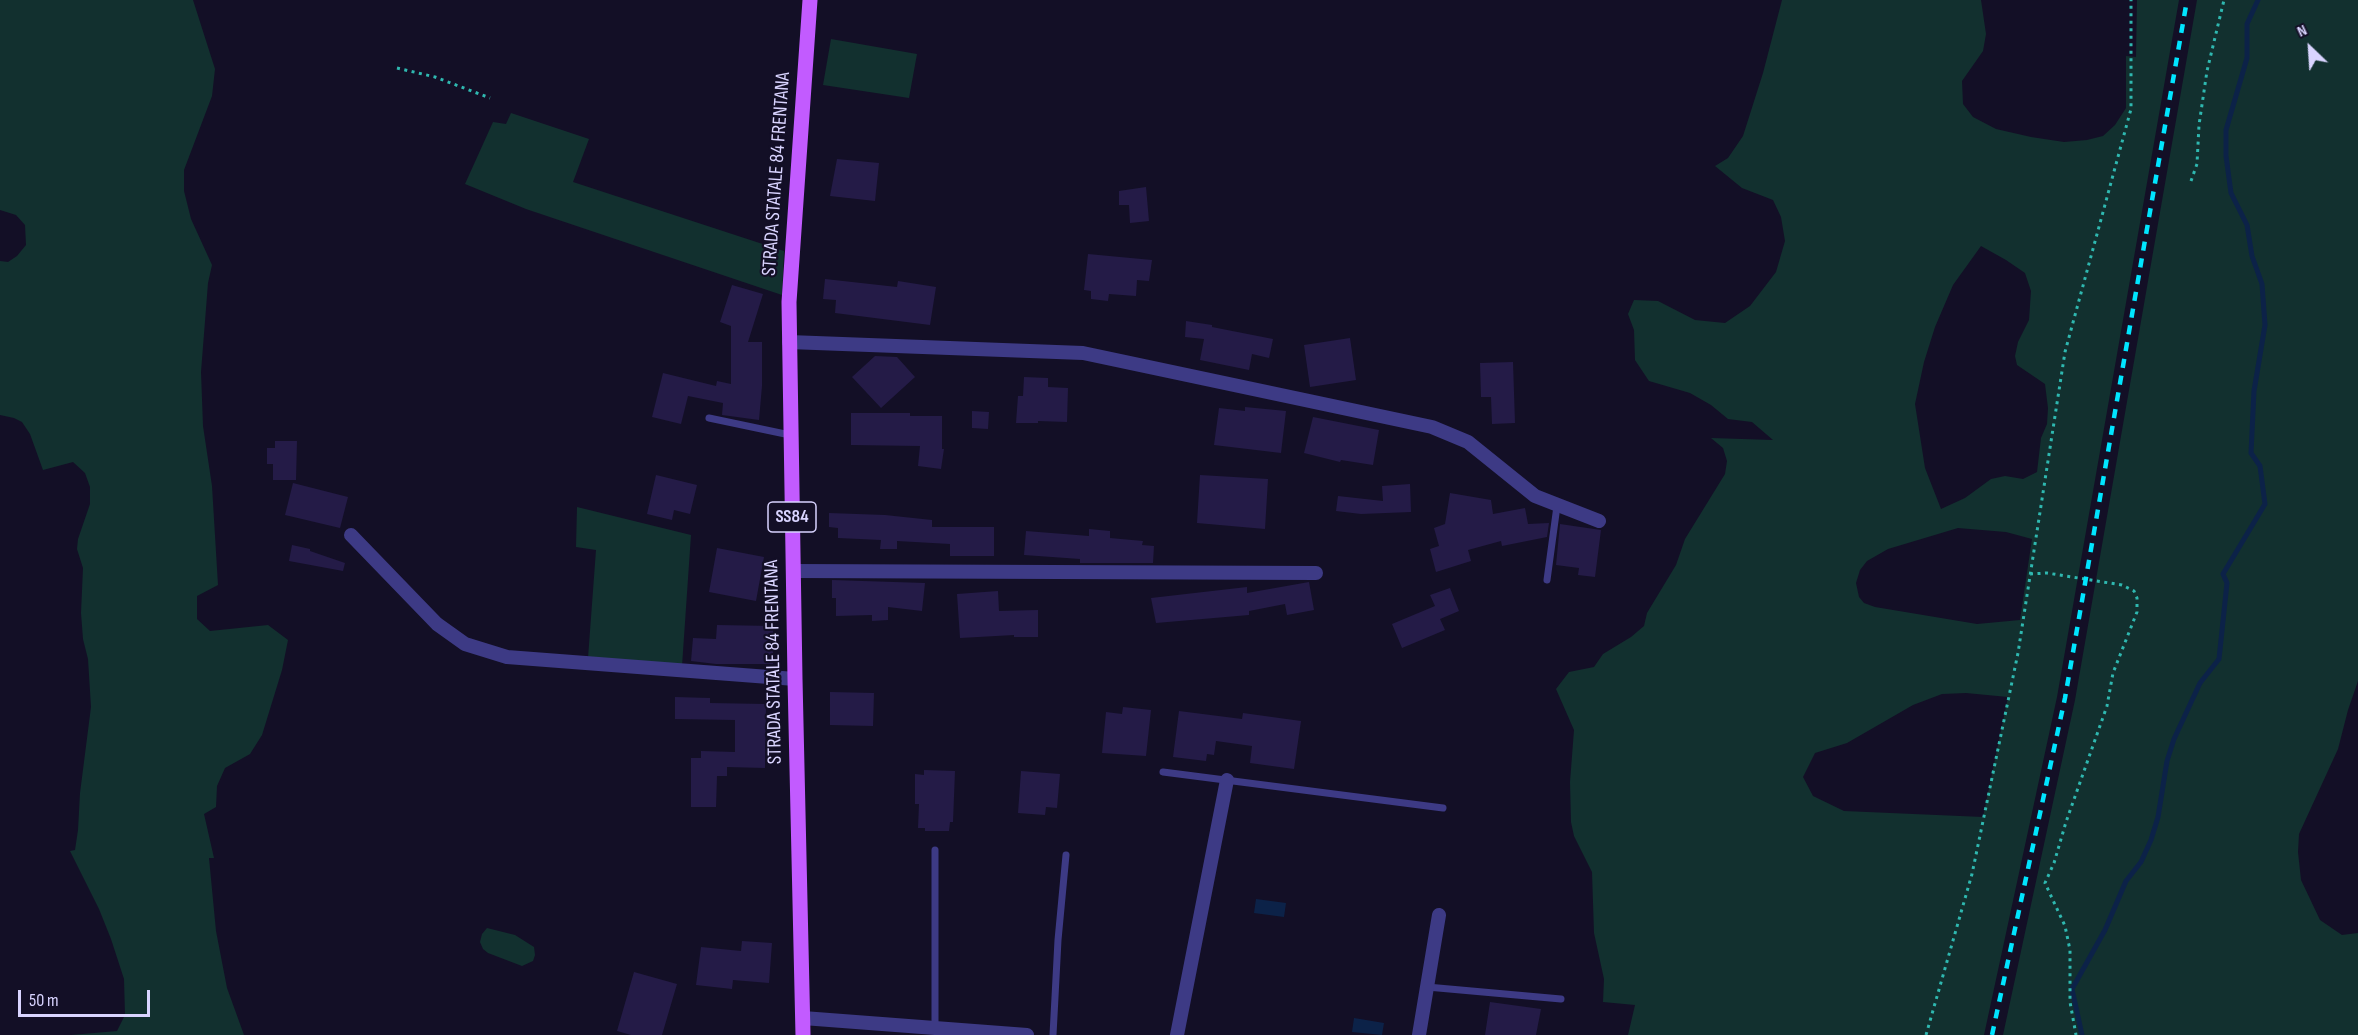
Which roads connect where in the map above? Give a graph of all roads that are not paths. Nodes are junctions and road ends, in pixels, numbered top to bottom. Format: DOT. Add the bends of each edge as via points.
graph roads {
  1 [pos="810,0"];
  2 [pos="789,342"];
  3 [pos="710,418"];
  4 [pos="790,435"];
  5 [pos="1557,506"];
  6 [pos="1599,521"];
  7 [pos="351,535"];
  8 [pos="793,571"];
  9 [pos="1316,573"];
  10 [pos="1547,580"];
  11 [pos="795,679"];
  12 [pos="1163,772"];
  13 [pos="1227,780"];
  14 [pos="1443,808"];
  15 [pos="935,850"];
  16 [pos="1066,855"];
  17 [pos="1439,915"];
  18 [pos="1427,987"];
  19 [pos="1561,999"];
  20 [pos="803,1018"];
  21 [pos="935,1028"];
  22 [pos="803,1035"];
  23 [pos="1027,1035"];
  24 [pos="1053,1035"];
  25 [pos="1177,1035"];
  26 [pos="1419,1035"];
  1 -- 2 [label="main road, STRADA STATALE 84 FRENTANA / SS84"];
  2 -- 4 [label="main road, STRADA STATALE 84 FRENTANA / SS84"];
  2 -- 5 [label="street" via="1083,353 1432,427 1468,442 1535,496"];
  3 -- 4 [label="lane"];
  4 -- 8 [label="main road, STRADA STATALE 84 FRENTANA / SS84"];
  5 -- 6 [label="street"];
  5 -- 10 [label="lane"];
  7 -- 11 [label="street" via="437,624 465,644 507,657"];
  8 -- 9 [label="street"];
  8 -- 11 [label="main road, STRADA STATALE 84 FRENTANA / SS84"];
  11 -- 20 [label="main road, STRADA STATALE 84 FRENTANA / SS84"];
  12 -- 13 [label="lane"];
  13 -- 14 [label="lane"];
  13 -- 25 [label="street"];
  15 -- 21 [label="lane"];
  16 -- 24 [label="lane"];
  17 -- 18 [label="street"];
  18 -- 19 [label="lane"];
  18 -- 26 [label="street"];
  20 -- 21 [label="street"];
  20 -- 22 [label="main road, STRADA STATALE 84 FRENTANA / SS84"];
  21 -- 23 [label="street"];
}
